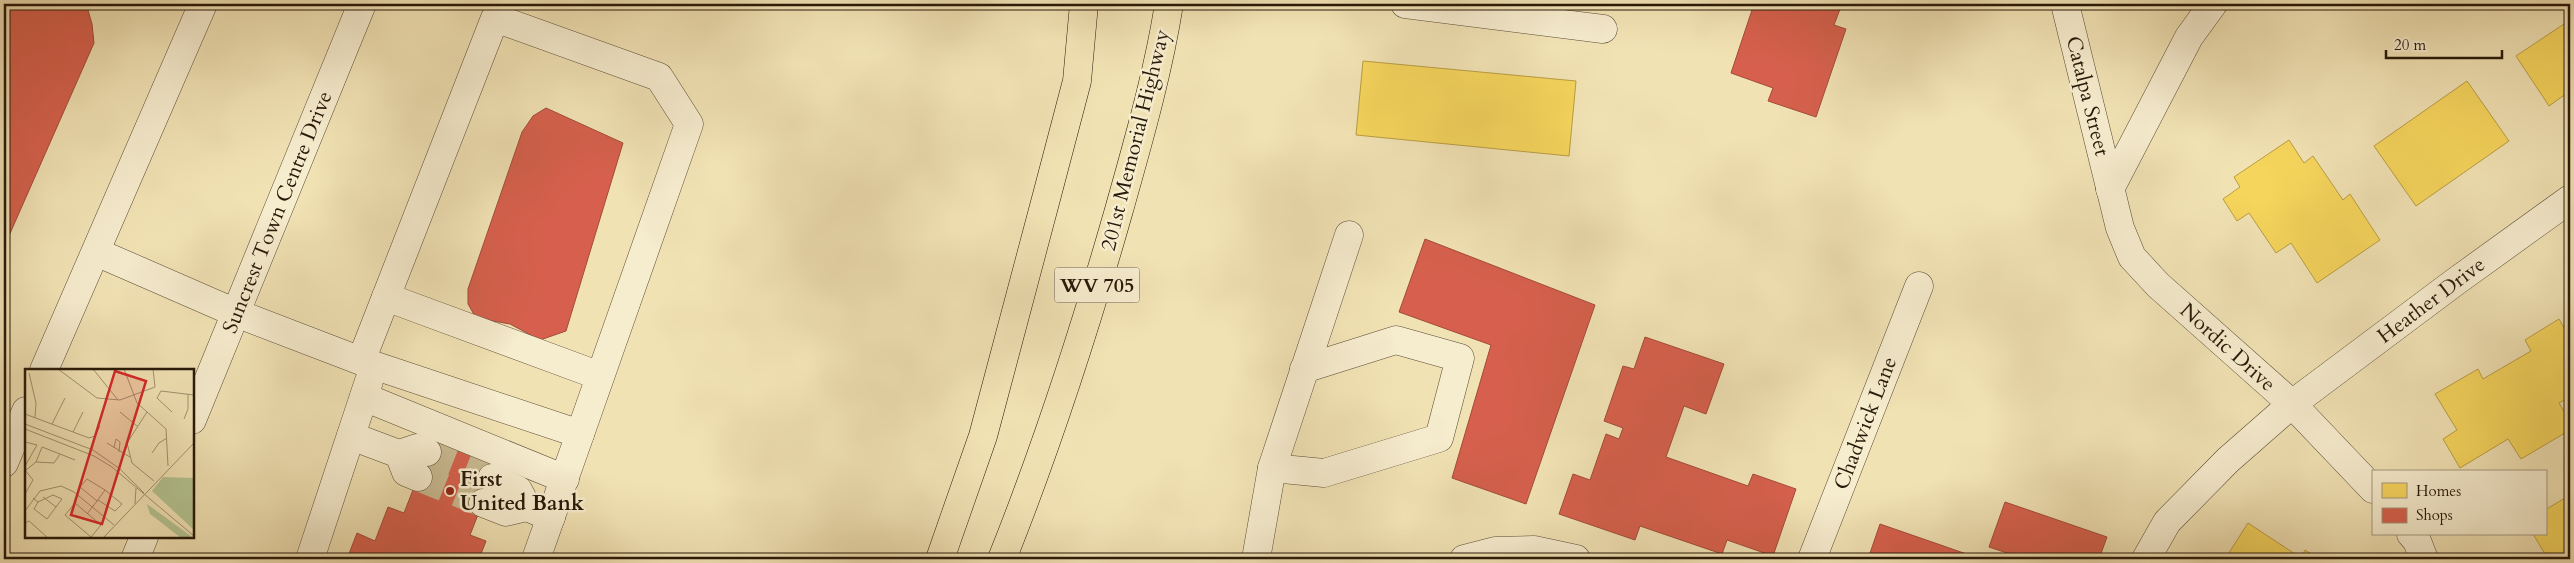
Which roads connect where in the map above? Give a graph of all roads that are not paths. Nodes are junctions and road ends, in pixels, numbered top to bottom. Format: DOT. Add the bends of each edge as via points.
graph roads {
  1 [pos="203,4"];
  2 [pos="362,4"];
  3 [pos="1084,4"];
  4 [pos="1169,4"];
  5 [pos="1405,4"];
  6 [pos="2065,4"];
  7 [pos="2213,4"];
  8 [pos="1603,29"];
  9 [pos="2110,189"];
  10 [pos="2570,199"];
  11 [pos="1349,236"];
  12 [pos="96,252"];
  13 [pos="1919,286"];
  14 [pos="386,297"];
  15 [pos="236,313"];
  16 [pos="368,363"];
  17 [pos="44,369"];
  18 [pos="1304,369"];
  19 [pos="600,376"];
  20 [pos="364,398"];
  21 [pos="2292,404"];
  22 [pos="25,414"];
  23 [pos="194,415"];
  24 [pos="580,434"];
  25 [pos="351,436"];
  26 [pos="428,452"];
  27 [pos="399,454"];
  28 [pos="4,463"];
  29 [pos="1272,468"];
  30 [pos="418,477"];
  31 [pos="565,479"];
  32 [pos="2372,488"];
  33 [pos="487,491"];
  34 [pos="539,512"];
  35 [pos="2413,536"];
  36 [pos="144,538"];
  37 [pos="135,559"];
  38 [pos="310,559"];
  39 [pos="536,559"];
  40 [pos="940,559"];
  41 [pos="1002,559"];
  42 [pos="1256,559"];
  43 [pos="1464,559"];
  44 [pos="1576,559"];
  45 [pos="1812,559"];
  46 [pos="2146,559"];
  47 [pos="2424,559"];
  1 -- 12 [label="street"];
  2 -- 15 [label="street, Suncrest Town Centre Drive"];
  3 -- 40 [label="main road, WV 705" via="1077,81 983,436"];
  4 -- 41 [label="main road, 201st Memorial Highway / WV 705" via="1145,115 1099,278 1042,458"];
  5 -- 8 [label="street"];
  6 -- 9 [label="street, Catalpa Street"];
  7 -- 9 [label="street" via="2189,37"];
  9 -- 21 [label="street, Nordic Drive" via="2132,257 2158,285"];
  10 -- 21 [label="street, Heather Drive"];
  11 -- 18 [label="street"];
  12 -- 15 [label="street"];
  12 -- 17 [label="street"];
  13 -- 45 [label="street, Chadwick Lane"];
  14 -- 16 [label="street"];
  14 -- 19 [label="street"];
  14 -- 19 [label="street" via="495,18 659,77 689,124"];
  15 -- 16 [label="street"];
  15 -- 23 [label="street, Suncrest Town Centre Drive"];
  16 -- 20 [label="street"];
  16 -- 24 [label="street"];
  18 -- 29 [label="street"];
  18 -- 29 [label="street" via="1396,340 1460,358 1439,438 1324,473"];
  19 -- 24 [label="street"];
  20 -- 25 [label="street"];
  20 -- 31 [label="street"];
  21 -- 32 [label="street, Nordic Drive"];
  21 -- 46 [label="street, Heather Drive" via="2228,460 2167,522"];
  22 -- 28 [label="street"];
  24 -- 31 [label="street"];
  25 -- 27 [label="street"];
  25 -- 38 [label="street"];
  26 -- 27 [label="street" via="417,448"];
  27 -- 30 [label="street" via="406,472"];
  29 -- 42 [label="street"];
  31 -- 34 [label="street"];
  33 -- 34 [label="street" via="518,490"];
  34 -- 39 [label="street"];
  35 -- 47 [label="street"];
  36 -- 37 [label="street"];
  43 -- 44 [label="street" via="1495,551 1534,550"];
}
